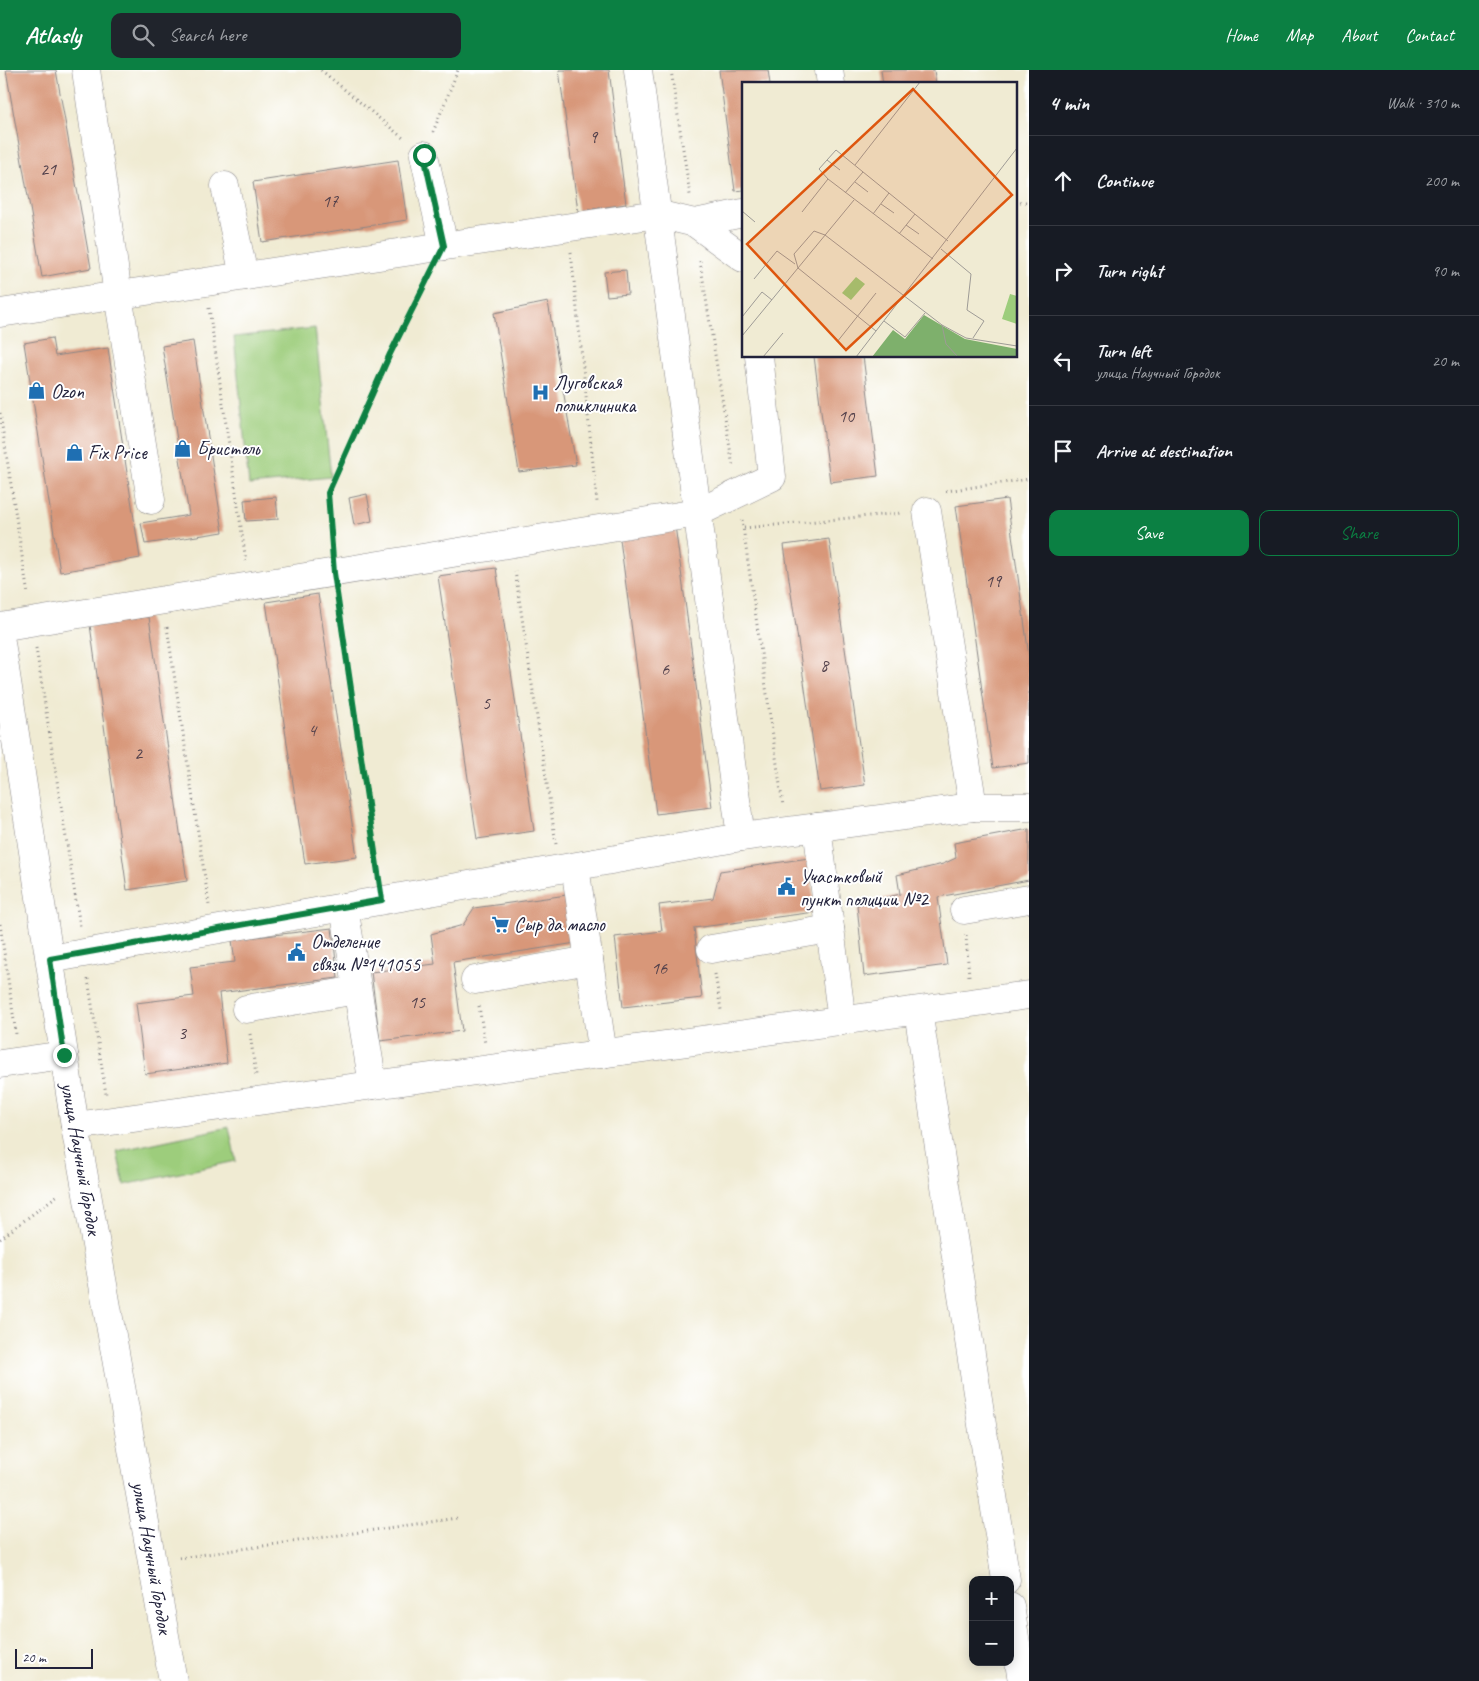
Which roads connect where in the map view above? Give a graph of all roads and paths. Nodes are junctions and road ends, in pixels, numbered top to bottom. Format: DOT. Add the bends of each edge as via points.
graph roads {
  1 [pos="86,70"];
  2 [pos="321,70"];
  3 [pos="458,70"];
  4 [pos="638,70"];
  5 [pos="671,70"];
  6 [pos="424,155"];
  7 [pos="225,186"];
  8 [pos="1016,202"];
  9 [pos="1029,202"];
  10 [pos="742,213"];
  11 [pos="657,214"];
  12 [pos="695,223"];
  13 [pos="568,227"];
  14 [pos="444,246"];
  15 [pos="742,257"];
  16 [pos="244,276"];
  17 [pos="205,282"];
  18 [pos="118,295"];
  19 [pos="0,313"];
  20 [pos="759,358"];
  21 [pos="0,413"];
  22 [pos="1029,479"];
  23 [pos="737,493"];
  24 [pos="151,500"];
  25 [pos="928,511"];
  26 [pos="697,513"];
  27 [pos="744,528"];
  28 [pos="600,529"];
  29 [pos="511,544"];
  30 [pos="334,573"];
  31 [pos="250,586"];
  32 [pos="162,601"];
  33 [pos="32,622"];
  34 [pos="0,627"];
  35 [pos="0,636"];
  36 [pos="973,807"];
  37 [pos="1029,807"];
  38 [pos="817,827"];
  39 [pos="787,831"];
  40 [pos="741,837"];
  41 [pos="567,868"];
  42 [pos="1029,899"];
  43 [pos="382,900"];
  44 [pos="344,907"];
  45 [pos="964,910"];
  46 [pos="0,924"];
  47 [pos="830,929"];
  48 [pos="212,930"];
  49 [pos="711,948"];
  50 [pos="84,953"];
  51 [pos="50,959"];
  52 [pos="589,960"];
  53 [pos="475,980"];
  54 [pos="357,990"];
  55 [pos="1029,994"];
  56 [pos="971,1003"];
  57 [pos="246,1008"];
  58 [pos="918,1010"];
  59 [pos="842,1021"];
  60 [pos="725,1037"];
  61 [pos="603,1054"];
  62 [pos="64,1055"];
  63 [pos="10,1063"];
  64 [pos="489,1069"];
  65 [pos="372,1085"];
  66 [pos="261,1100"];
  67 [pos="110,1121"];
  68 [pos="75,1126"];
  69 [pos="83,1175"];
  70 [pos="0,1239"];
  71 [pos="458,1518"];
  72 [pos="152,1562"];
  73 [pos="1005,1576"];
  74 [pos="1012,1621"];
  75 [pos="174,1681"];
  76 [pos="1022,1681"];
  1 -- 18 [label="street"];
  2 -- 6 [label="path"];
  3 -- 6 [label="path"];
  4 -- 11 [label="street"];
  5 -- 12 [label="path"];
  6 -- 14 [label="street"];
  7 -- 16 [label="street"];
  8 -- 9 [label="path"];
  10 -- 12 [label="street"];
  11 -- 12 [label="street"];
  11 -- 13 [label="street"];
  11 -- 26 [label="street"];
  12 -- 15 [label="street"];
  12 -- 23 [label="path"];
  13 -- 14 [label="street"];
  13 -- 28 [label="path"];
  14 -- 16 [label="street"];
  14 -- 30 [label="path" via="390,354 328,493"];
  16 -- 17 [label="street"];
  17 -- 18 [label="street"];
  17 -- 31 [label="path"];
  18 -- 19 [label="street"];
  18 -- 24 [label="street"];
  20 -- 23 [label="street" via="772,477"];
  21 -- 33 [label="path"];
  22 -- 25 [label="path" via="944,491"];
  23 -- 26 [label="street"];
  23 -- 27 [label="path"];
  25 -- 27 [label="path"];
  25 -- 36 [label="street"];
  26 -- 28 [label="street"];
  26 -- 40 [label="street"];
  27 -- 39 [label="path"];
  28 -- 29 [label="street"];
  29 -- 30 [label="street"];
  29 -- 41 [label="path"];
  30 -- 31 [label="street"];
  30 -- 43 [label="path"];
  31 -- 32 [label="street"];
  32 -- 33 [label="street"];
  32 -- 48 [label="path"];
  33 -- 34 [label="street"];
  33 -- 50 [label="path"];
  35 -- 51 [label="street, улица Научный Городок"];
  36 -- 37 [label="street"];
  36 -- 38 [label="street"];
  38 -- 39 [label="street"];
  38 -- 47 [label="street"];
  39 -- 40 [label="street"];
  40 -- 41 [label="street"];
  41 -- 43 [label="street"];
  41 -- 52 [label="street"];
  42 -- 45 [label="street"];
  43 -- 44 [label="street"];
  44 -- 48 [label="street"];
  44 -- 54 [label="street"];
  45 -- 56 [label="path"];
  46 -- 63 [label="path"];
  47 -- 49 [label="street"];
  47 -- 59 [label="street"];
  48 -- 50 [label="street"];
  49 -- 60 [label="path"];
  50 -- 51 [label="street"];
  50 -- 67 [label="path"];
  51 -- 62 [label="street, улица Научный Городок"];
  52 -- 53 [label="street"];
  52 -- 61 [label="street"];
  53 -- 64 [label="path"];
  54 -- 57 [label="street"];
  54 -- 65 [label="street"];
  55 -- 56 [label="street"];
  56 -- 58 [label="street"];
  57 -- 66 [label="path"];
  58 -- 59 [label="street"];
  58 -- 73 [label="street"];
  59 -- 60 [label="street"];
  60 -- 61 [label="street"];
  61 -- 64 [label="street"];
  62 -- 63 [label="street"];
  62 -- 68 [label="street, улица Научный Городок"];
  64 -- 65 [label="street"];
  65 -- 66 [label="street"];
  66 -- 67 [label="street"];
  67 -- 68 [label="street"];
  68 -- 69 [label="street, улица Научный Городок"];
  69 -- 70 [label="path"];
  69 -- 72 [label="street, улица Научный Городок"];
  71 -- 72 [label="path"];
  72 -- 75 [label="street, улица Научный Городок"];
  74 -- 76 [label="street"];
}
